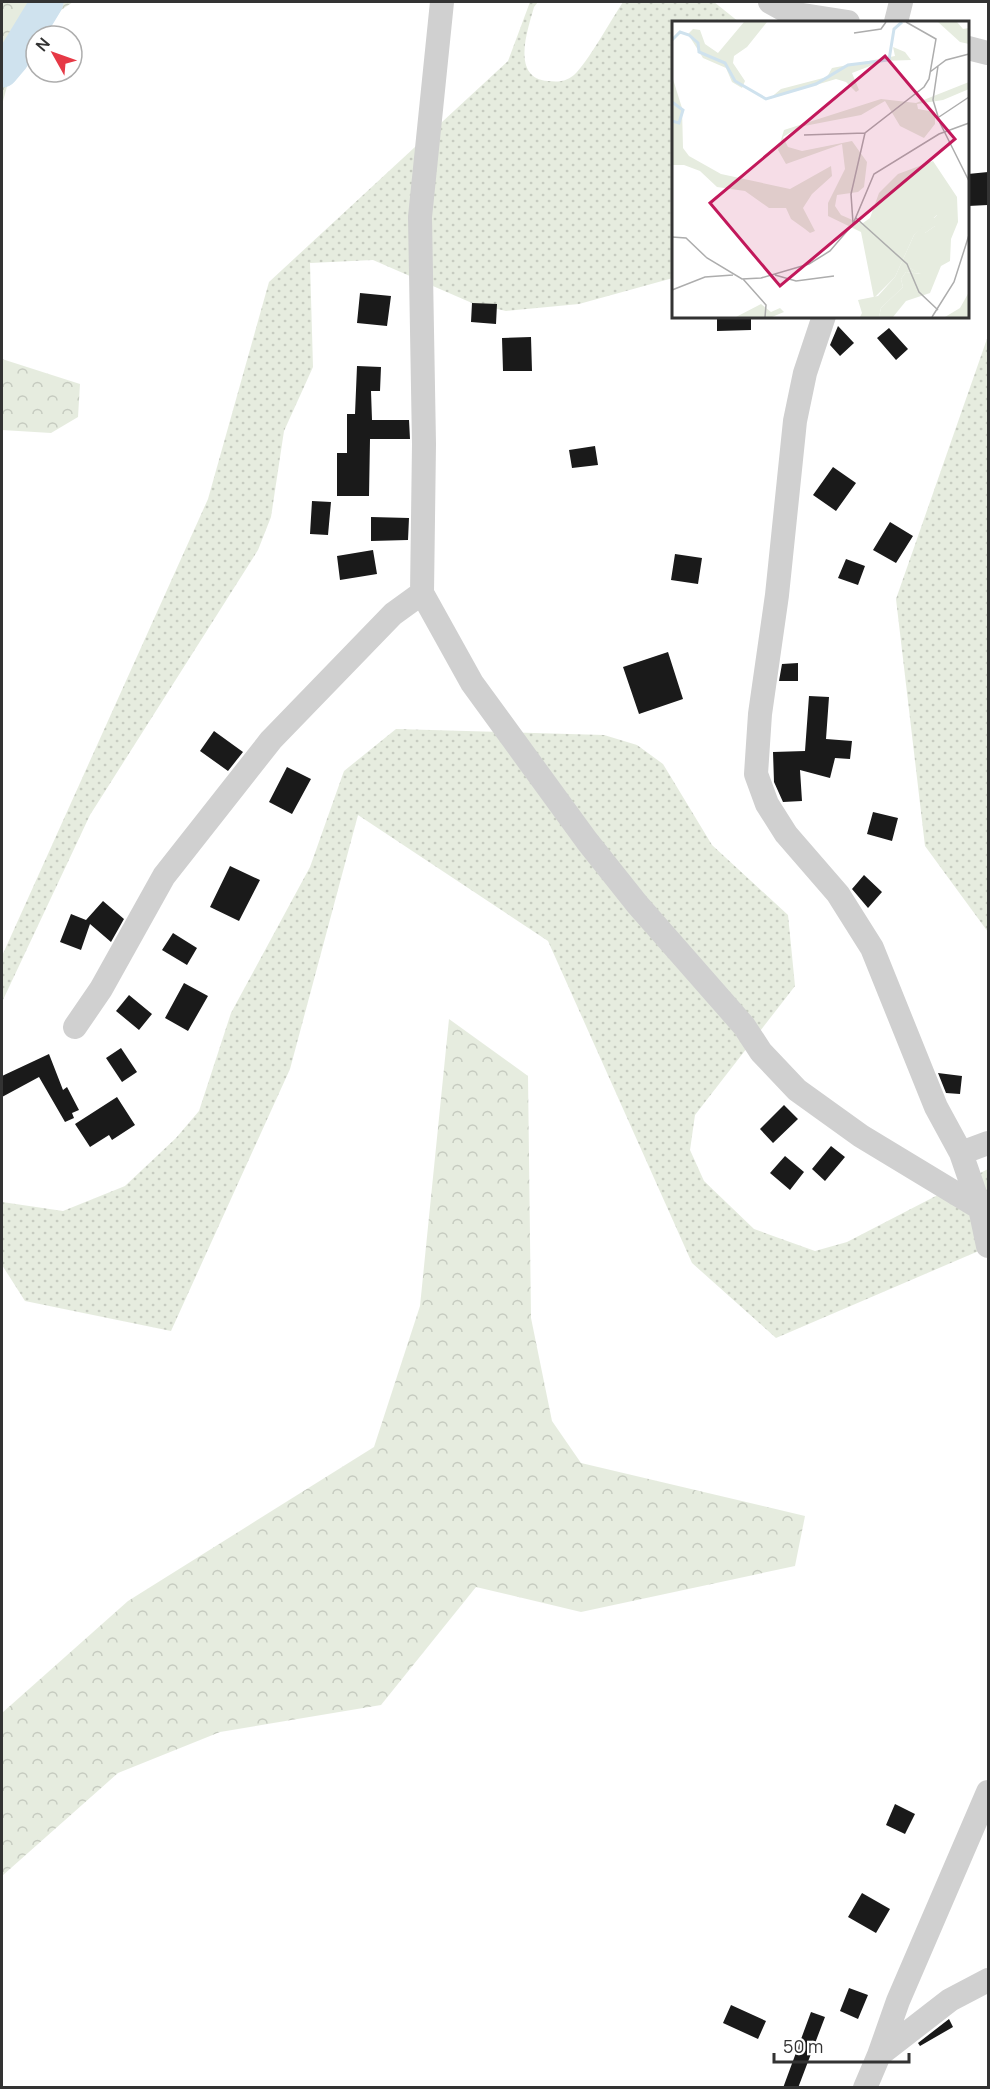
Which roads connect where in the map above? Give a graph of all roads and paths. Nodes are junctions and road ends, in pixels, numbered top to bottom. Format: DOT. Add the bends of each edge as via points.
graph roads {
  1 [pos="442,2"];
  2 [pos="770,2"];
  3 [pos="901,2"];
  4 [pos="842,21"];
  5 [pos="896,21"];
  6 [pos="969,48"];
  7 [pos="988,53"];
  8 [pos="823,318"];
  9 [pos="422,593"];
  10 [pos="75,1027"];
  11 [pos="988,1143"];
  12 [pos="961,1153"];
  13 [pos="980,1208"];
  14 [pos="988,1246"];
  15 [pos="988,1792"];
  16 [pos="988,1980"];
  17 [pos="879,2055"];
  18 [pos="864,2088"];
  1 -- 9 [label="street" via="420,217"];
  2 -- 4 [label="street" via="790,13"];
  3 -- 5 [label="street"];
  6 -- 7 [label="street"];
  8 -- 12 [label="street" via="805,373 794,432 756,774 767,804 786,834 838,894 872,948 936,1107"];
  9 -- 10 [label="street" via="393,614 271,740 164,876 101,989"];
  9 -- 13 [label="street" via="472,683 587,841 744,1026 761,1052 797,1090 861,1136"];
  11 -- 12 [label="street"];
  12 -- 13 [label="street"];
  13 -- 14 [label="street"];
  15 -- 17 [label="street" via="898,2001"];
  16 -- 17 [label="street" via="950,2000"];
  17 -- 18 [label="street"];
}
